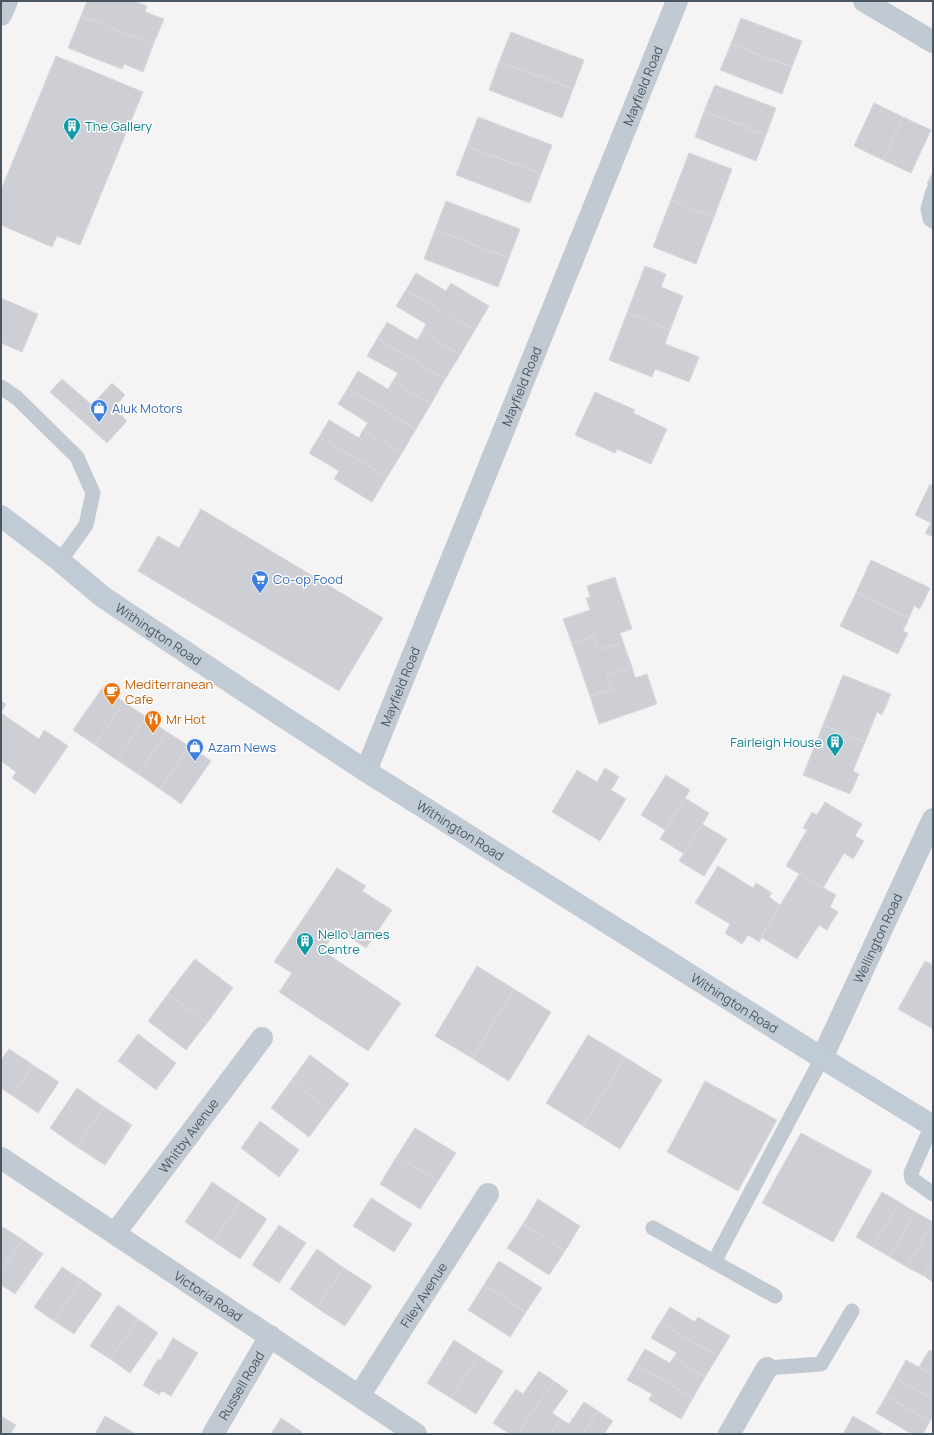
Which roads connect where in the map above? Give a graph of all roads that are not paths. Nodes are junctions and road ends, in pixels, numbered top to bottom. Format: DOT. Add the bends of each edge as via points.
graph roads {
  1 [pos="7,1"];
  2 [pos="677,1"];
  3 [pos="864,1"];
  4 [pos="1,15"];
  5 [pos="933,42"];
  6 [pos="933,192"];
  7 [pos="933,221"];
  8 [pos="1,387"];
  9 [pos="1,516"];
  10 [pos="60,562"];
  11 [pos="366,771"];
  12 [pos="933,818"];
  13 [pos="262,1038"];
  14 [pos="822,1058"];
  15 [pos="933,1126"];
  16 [pos="1,1158"];
  17 [pos="488,1194"];
  18 [pos="933,1194"];
  19 [pos="653,1228"];
  20 [pos="115,1233"];
  21 [pos="714,1262"];
  22 [pos="775,1296"];
  23 [pos="852,1311"];
  24 [pos="270,1336"];
  25 [pos="767,1368"];
  26 [pos="359,1396"];
  27 [pos="213,1434"];
  28 [pos="416,1434"];
  29 [pos="729,1434"];
  1 -- 4 [label="street"];
  2 -- 11 [label="street, Mayfield Road"];
  3 -- 5 [label="street"];
  6 -- 7 [label="lane" via="928,209 930,220"];
  8 -- 10 [label="lane" via="17,398 77,457 93,494 86,525"];
  9 -- 10 [label="street, Withington Road"];
  10 -- 11 [label="street, Withington Road" via="103,597"];
  11 -- 14 [label="street, Withington Road"];
  12 -- 14 [label="street, Wellington Road"];
  13 -- 20 [label="street, Whitby Avenue"];
  14 -- 15 [label="street, Withington Road"];
  14 -- 21 [label="lane"];
  15 -- 18 [label="lane" via="912,1172 912,1179"];
  16 -- 20 [label="street, Victoria Road"];
  17 -- 26 [label="street, Filey Avenue"];
  19 -- 21 [label="lane"];
  20 -- 24 [label="street, Victoria Road"];
  21 -- 22 [label="lane"];
  23 -- 25 [label="lane" via="821,1364"];
  24 -- 26 [label="street, Victoria Road"];
  24 -- 27 [label="street, Russell Road"];
  25 -- 29 [label="street"];
  26 -- 28 [label="street, Victoria Road"];
}
